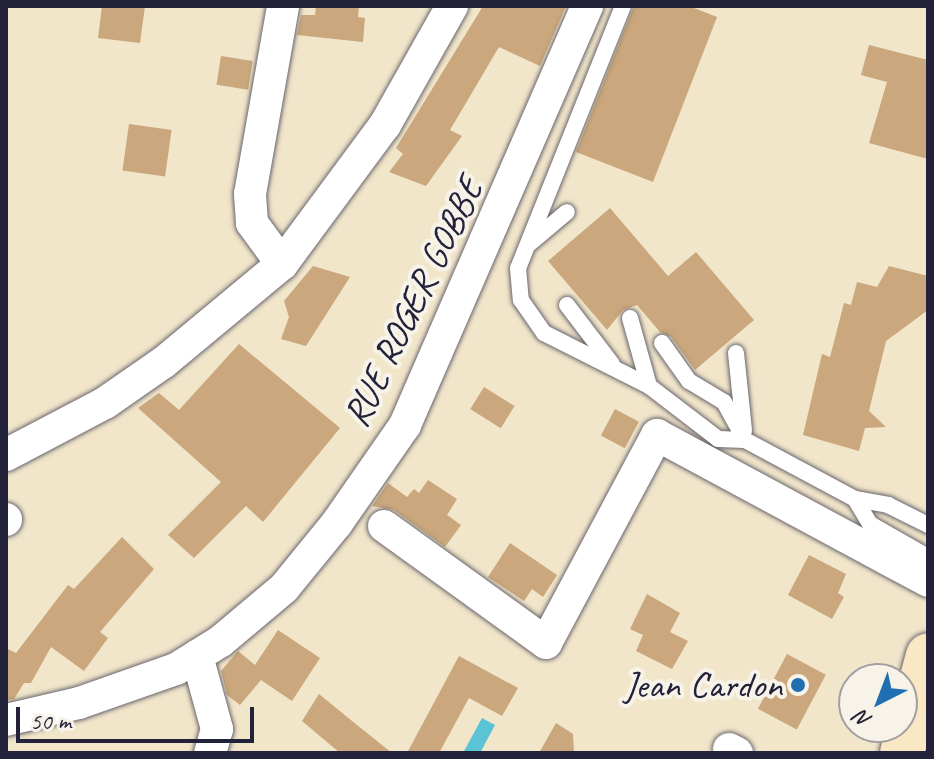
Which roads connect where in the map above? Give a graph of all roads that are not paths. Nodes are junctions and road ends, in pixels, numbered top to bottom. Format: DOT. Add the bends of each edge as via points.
graph roads {
  1 [pos="283,6"];
  2 [pos="452,6"];
  3 [pos="587,6"];
  4 [pos="623,6"];
  5 [pos="567,212"];
  6 [pos="528,244"];
  7 [pos="282,264"];
  8 [pos="567,305"];
  9 [pos="630,318"];
  10 [pos="662,343"];
  11 [pos="736,353"];
  12 [pos="616,369"];
  13 [pos="649,386"];
  14 [pos="745,440"];
  15 [pos="6,455"];
  16 [pos="855,499"];
  17 [pos="928,525"];
  18 [pos="384,526"];
  19 [pos="928,557"];
  20 [pos="928,581"];
  21 [pos="928,655"];
  22 [pos="197,656"];
  23 [pos="6,720"];
  24 [pos="210,753"];
  25 [pos="902,753"];
  1 -- 7 [label="street" via="250,194 252,223"];
  2 -- 7 [label="street" via="385,125"];
  3 -- 22 [label="street, RUE ROGER GOBBE" via="405,425 284,588"];
  4 -- 6 [label="lane"];
  5 -- 6 [label="lane"];
  6 -- 12 [label="lane" via="518,268 521,300 544,333"];
  7 -- 15 [label="street" via="164,362 105,403"];
  8 -- 12 [label="lane"];
  9 -- 13 [label="lane"];
  10 -- 14 [label="lane" via="689,381 724,402"];
  11 -- 14 [label="lane"];
  12 -- 13 [label="lane"];
  13 -- 14 [label="lane" via="718,439"];
  14 -- 16 [label="lane"];
  16 -- 17 [label="lane" via="888,505"];
  16 -- 19 [label="lane" via="870,524"];
  18 -- 20 [label="street" via="546,643 657,435"];
  21 -- 25 [label="street"];
  22 -- 23 [label="street, RUE ROGER GOBBE" via="176,669 79,703"];
  22 -- 24 [label="street" via="217,729"];
}
